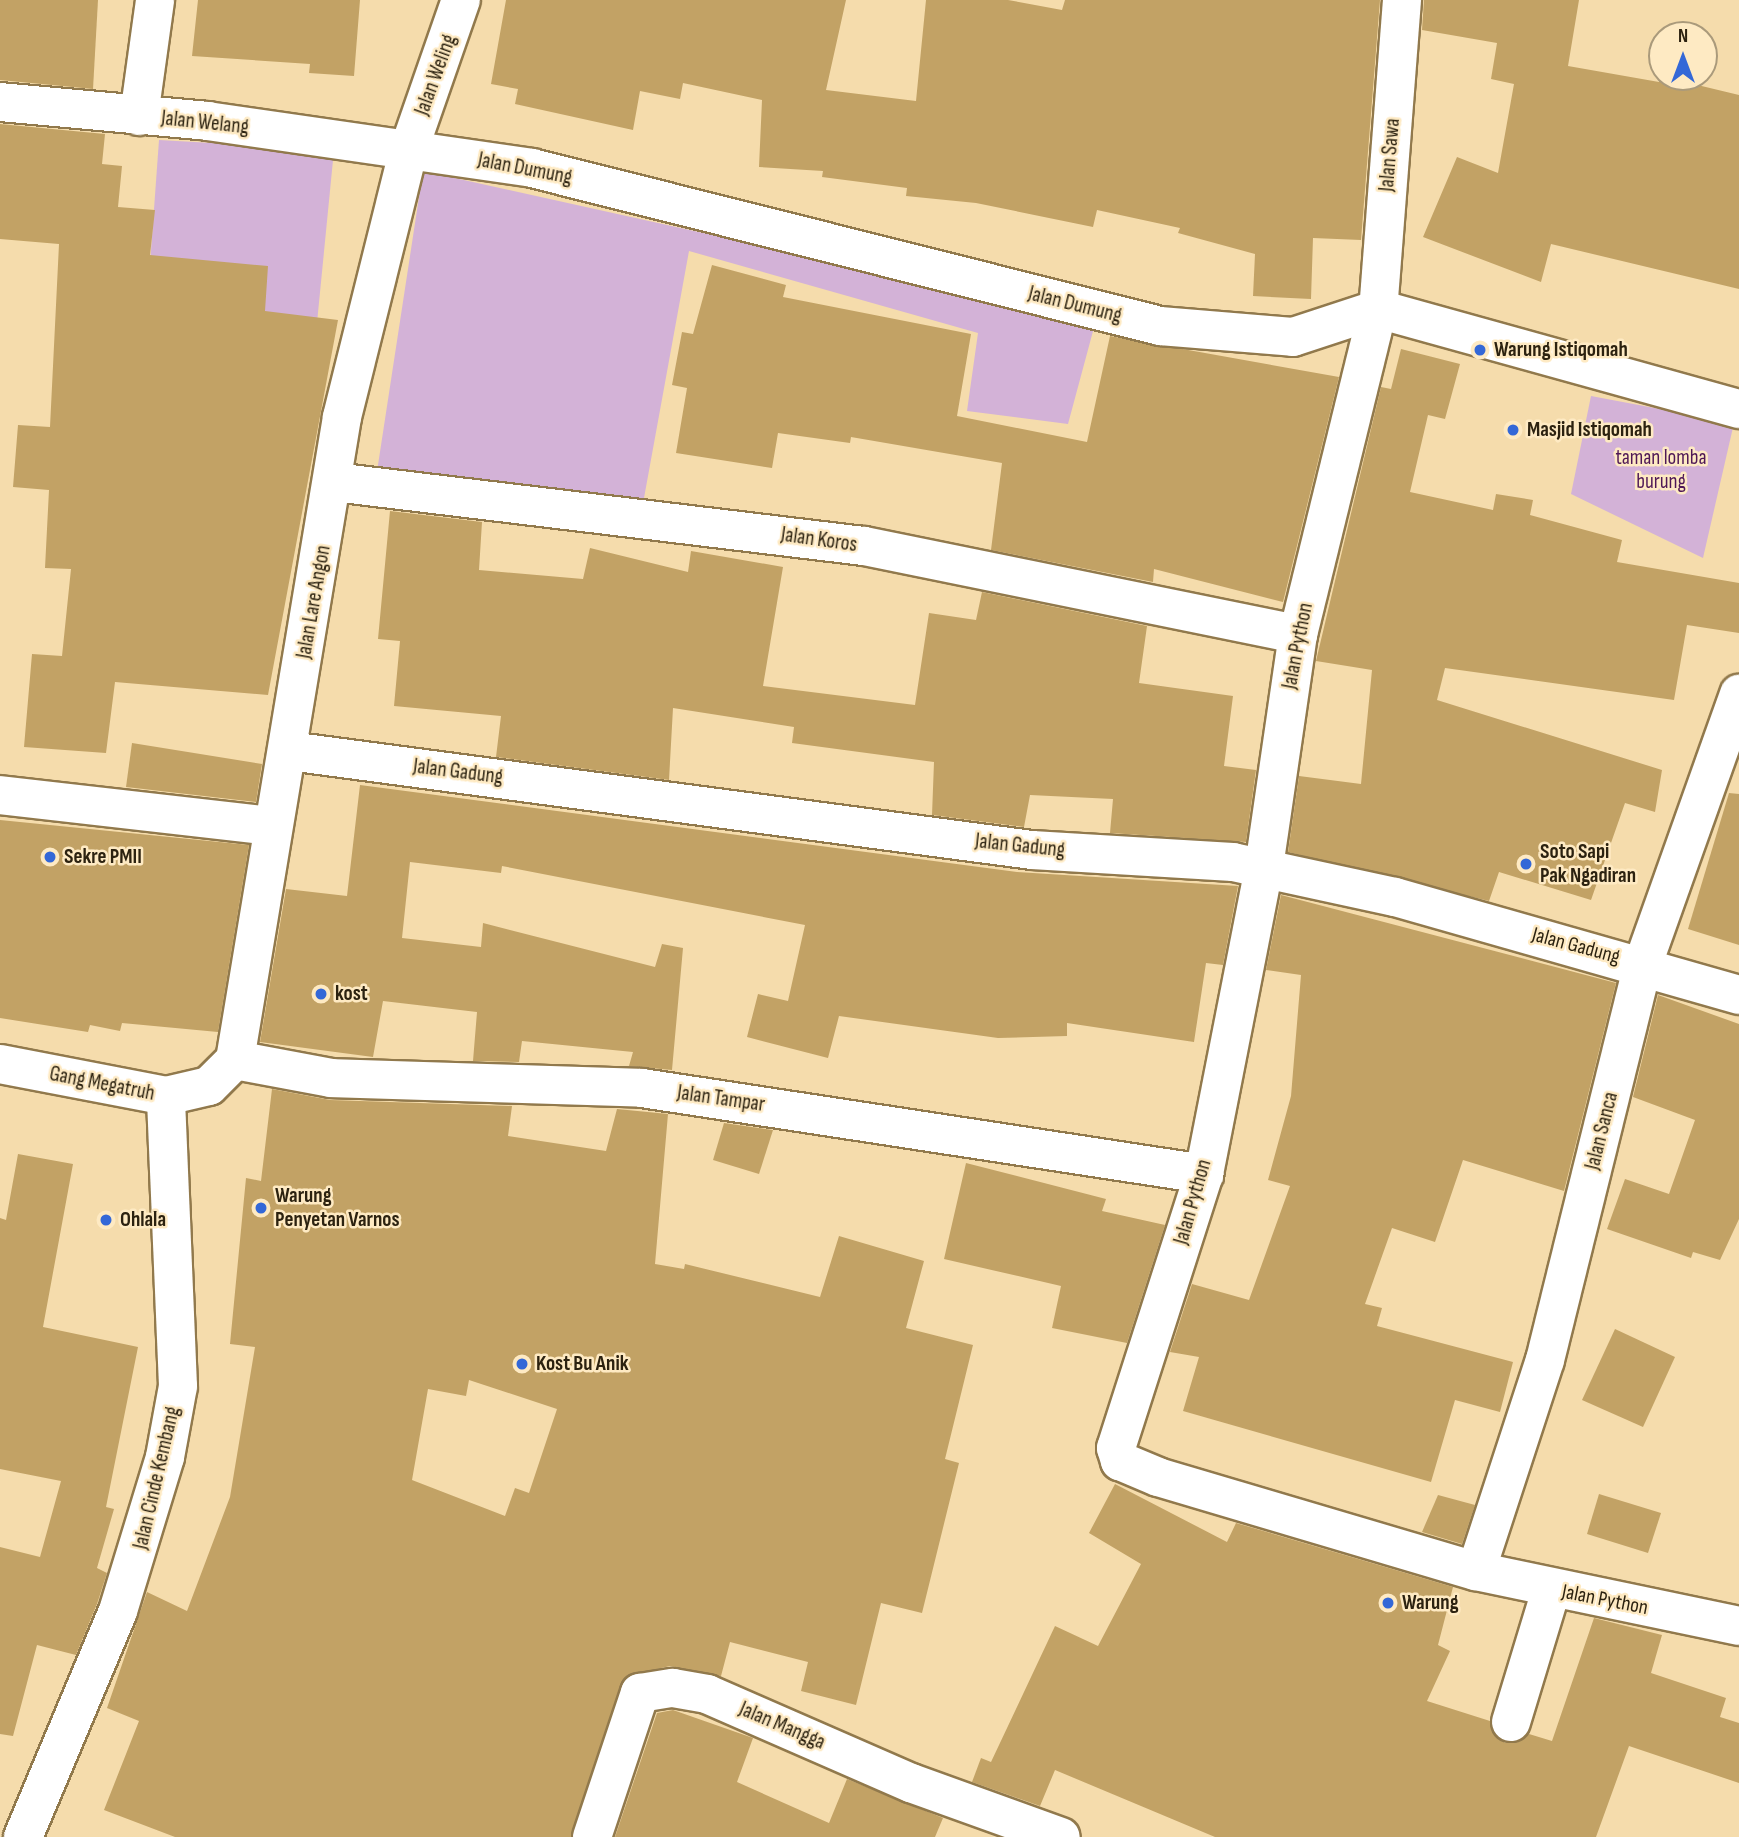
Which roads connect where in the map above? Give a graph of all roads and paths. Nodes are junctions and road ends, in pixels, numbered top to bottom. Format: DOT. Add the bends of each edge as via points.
graph roads {
  1 [pos="155,0"];
  2 [pos="461,0"];
  3 [pos="1402,0"];
  4 [pos="0,102"];
  5 [pos="139,116"];
  6 [pos="409,149"];
  7 [pos="1378,310"];
  8 [pos="1739,409"];
  9 [pos="334,482"];
  10 [pos="1298,634"];
  11 [pos="1739,694"];
  12 [pos="289,751"];
  13 [pos="0,795"];
  14 [pos="273,826"];
  15 [pos="1264,868"];
  16 [pos="1643,964"];
  17 [pos="1739,995"];
  18 [pos="236,1060"];
  19 [pos="0,1064"];
  20 [pos="166,1097"];
  21 [pos="1204,1174"];
  22 [pos="1476,1571"];
  23 [pos="1551,1590"];
  24 [pos="1739,1626"];
  25 [pos="1511,1722"];
  26 [pos="23,1837"];
  27 [pos="592,1837"];
  28 [pos="1061,1837"];
  1 -- 5 [label="street"];
  2 -- 6 [label="street, Jalan Weling"];
  3 -- 7 [label="street, Jalan Sawa"];
  4 -- 5 [label="street, Jalan Welang"];
  5 -- 6 [label="street, Jalan Welang"];
  6 -- 7 [label="street, Jalan Dumung" via="532,168 1160,326 1293,337"];
  6 -- 9 [label="street, Jalan Lare Angon" via="342,417"];
  7 -- 8 [label="street"];
  7 -- 10 [label="street, Jalan Python"];
  9 -- 10 [label="street, Jalan Koros" via="864,546"];
  9 -- 12 [label="street, Jalan Lare Angon"];
  10 -- 15 [label="street, Jalan Python"];
  11 -- 16 [label="street, Jalan Sanca"];
  12 -- 14 [label="street, Jalan Lare Angon"];
  12 -- 15 [label="street, Jalan Gadung" via="1032,849"];
  13 -- 14 [label="street"];
  14 -- 18 [label="street, Jalan Lare Angon"];
  15 -- 16 [label="street, Jalan Gadung"];
  15 -- 21 [label="street, Jalan Python"];
  16 -- 17 [label="street, Jalan Gadung"];
  16 -- 22 [label="street, Jalan Sanca" via="1545,1360"];
  18 -- 20 [label="street, Gang Megatruh" via="209,1086"];
  18 -- 21 [label="street, Jalan Tampar" via="331,1078 654,1090"];
  19 -- 20 [label="street, Gang Megatruh"];
  20 -- 26 [label="street, Jalan Cinde Kembang" via="178,1386 165,1457 118,1611"];
  21 -- 22 [label="street, Jalan Python" via="1116,1448 1120,1461"];
  22 -- 23 [label="street, Jalan Python"];
  23 -- 24 [label="street, Jalan Python"];
  23 -- 25 [label="street"];
  27 -- 28 [label="street, Jalan Mangga" via="640,1693 673,1688 707,1694 911,1783"];
}
